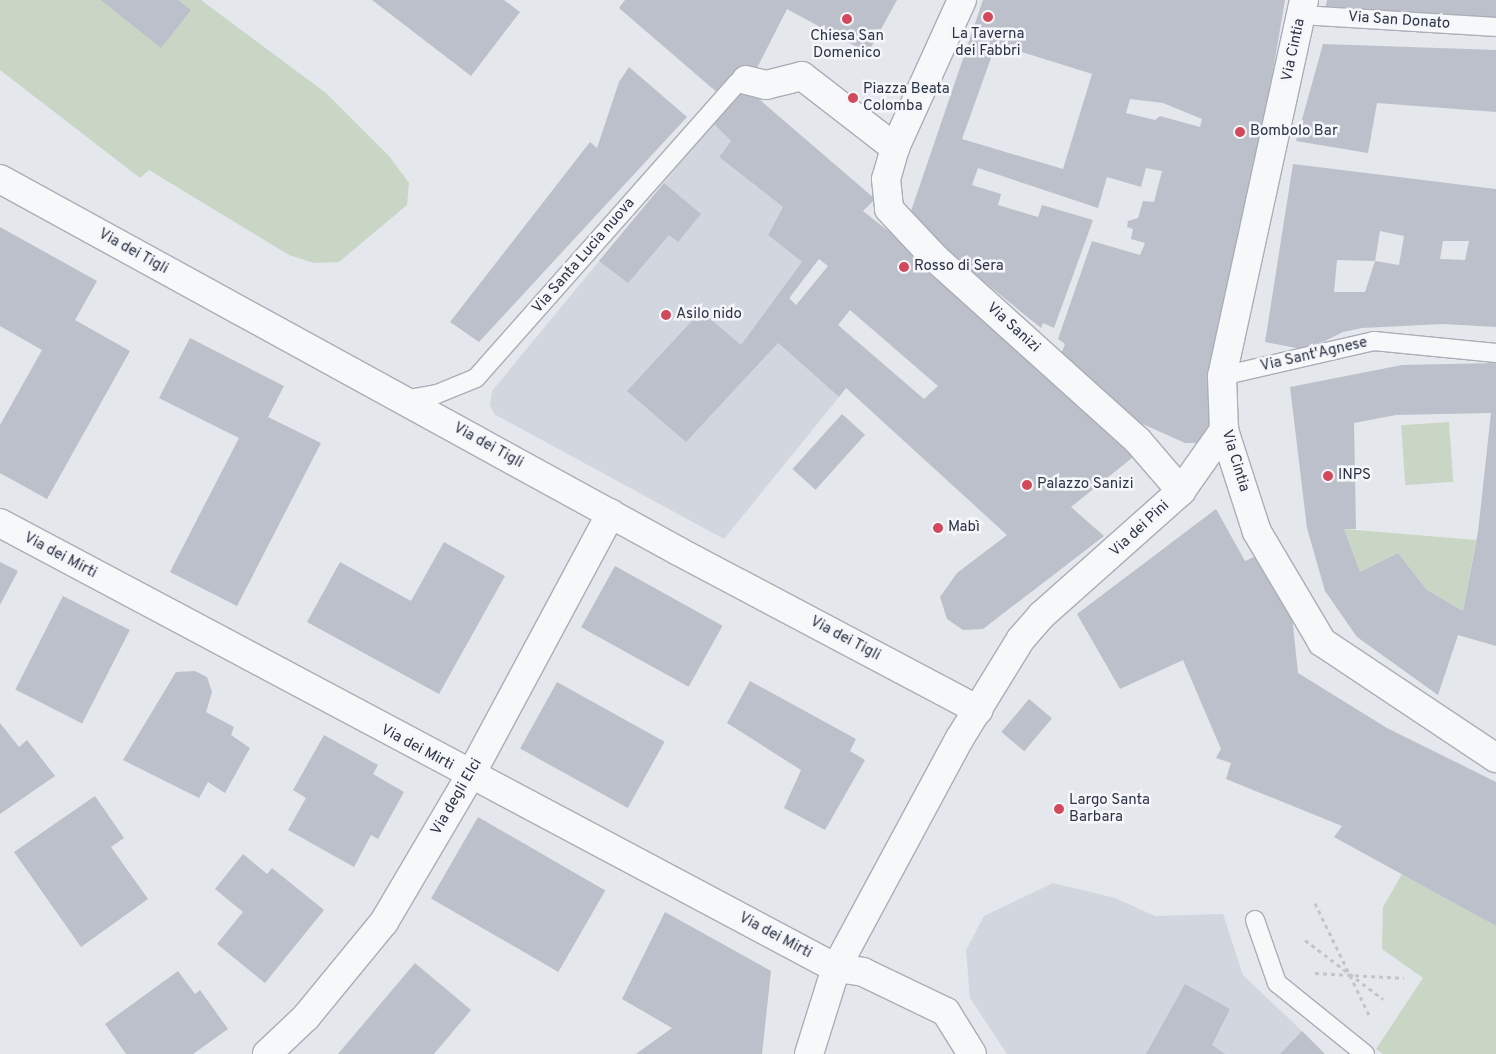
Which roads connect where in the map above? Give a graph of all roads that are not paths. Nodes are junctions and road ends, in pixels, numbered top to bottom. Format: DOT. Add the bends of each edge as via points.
graph roads {
  1 [pos="962,0"];
  2 [pos="1303,8"];
  3 [pos="1496,27"];
  4 [pos="746,80"];
  5 [pos="896,148"];
  6 [pos="0,179"];
  7 [pos="1496,353"];
  8 [pos="1222,376"];
  9 [pos="403,400"];
  10 [pos="1224,430"];
  11 [pos="1181,490"];
  12 [pos="611,513"];
  13 [pos="0,523"];
  14 [pos="978,710"];
  15 [pos="1496,758"];
  16 [pos="470,776"];
  17 [pos="1255,920"];
  18 [pos="836,968"];
  19 [pos="267,1054"];
  20 [pos="809,1054"];
  21 [pos="972,1054"];
  22 [pos="1365,1054"];
  1 -- 5 [label="street"];
  2 -- 3 [label="lane, Via San Donato"];
  2 -- 8 [label="street, Via Cintia"];
  4 -- 5 [label="street" via="766,85 802,76"];
  4 -- 9 [label="lane, Via Santa Lucia nuova" via="737,83 476,378 437,394"];
  5 -- 11 [label="street, Via Sanizi" via="886,179 889,209 935,258 1138,441"];
  6 -- 9 [label="street, Via dei Tigli"];
  7 -- 8 [label="lane, Via Sant'Agnese" via="1374,341"];
  8 -- 10 [label="street, Via Cintia"];
  9 -- 12 [label="street, Via dei Tigli"];
  10 -- 11 [label="street, Via dei Pini"];
  10 -- 15 [label="street, Via Cintia" via="1257,532 1322,642"];
  11 -- 14 [label="street, Via dei Pini" via="1042,615 1021,639"];
  12 -- 14 [label="street, Via dei Tigli"];
  12 -- 16 [label="street, Via degli Elci"];
  13 -- 16 [label="street, Via dei Mirti"];
  14 -- 18 [label="street, Via dei Pini"];
  16 -- 18 [label="street, Via dei Mirti"];
  16 -- 19 [label="street, Via degli Elci" via="384,922 306,1017"];
  17 -- 22 [label="lane" via="1277,983"];
  18 -- 20 [label="street"];
  18 -- 21 [label="street, Via dei Mirti" via="863,972 946,1012"];
}
